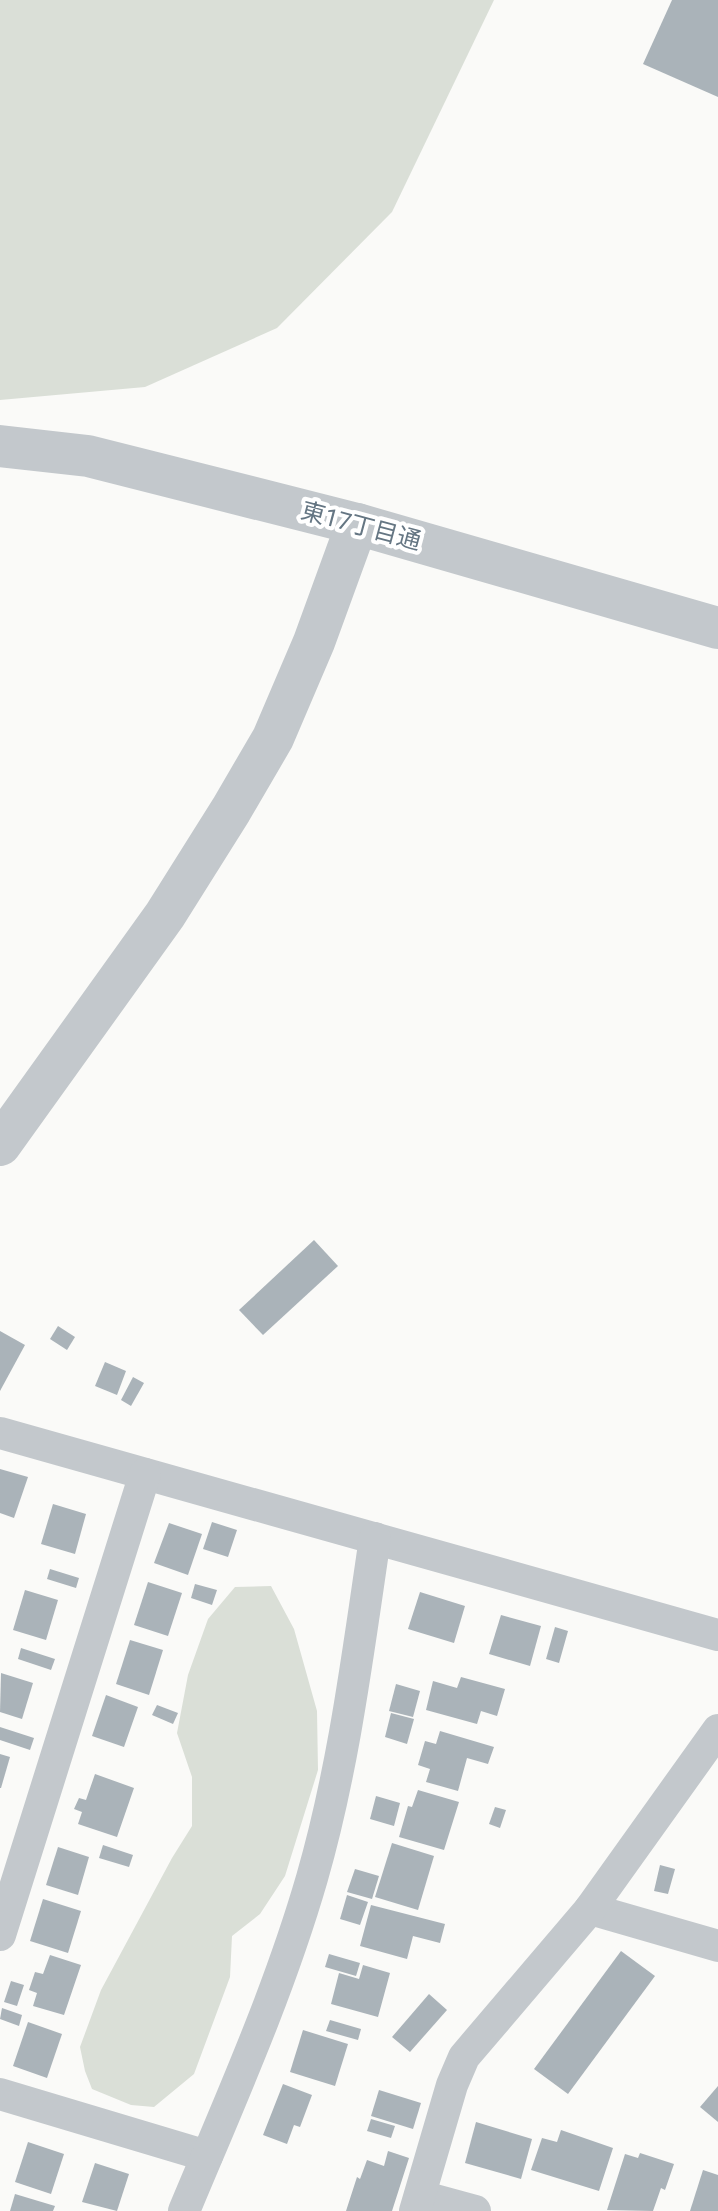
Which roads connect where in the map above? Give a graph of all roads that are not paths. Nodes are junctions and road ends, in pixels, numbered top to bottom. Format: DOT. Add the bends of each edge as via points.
graph roads {
  1 [pos="0,446"];
  2 [pos="357,524"];
  3 [pos="718,628"];
  4 [pos="0,1145"];
  5 [pos="0,1433"];
  6 [pos="145,1474"];
  7 [pos="375,1538"];
  8 [pos="718,1635"];
  9 [pos="718,1730"];
  10 [pos="590,1909"];
  11 [pos="0,1935"];
  12 [pos="718,1946"];
  13 [pos="0,2094"];
  14 [pos="207,2156"];
  15 [pos="418,2204"];
  16 [pos="184,2211"];
  17 [pos="475,2211"];
  1 -- 2 [label="street, 東17丁目通" via="88,456"];
  2 -- 3 [label="street, 東17丁目通"];
  2 -- 4 [label="street" via="273,738 165,915"];
  5 -- 6 [label="street"];
  6 -- 7 [label="street"];
  6 -- 11 [label="street"];
  7 -- 8 [label="street"];
  7 -- 14 [label="street" via="353,1691 313,1876"];
  9 -- 10 [label="street"];
  10 -- 12 [label="street"];
  10 -- 15 [label="street" via="464,2057"];
  13 -- 14 [label="street"];
  14 -- 16 [label="street"];
  15 -- 17 [label="street"];
}
